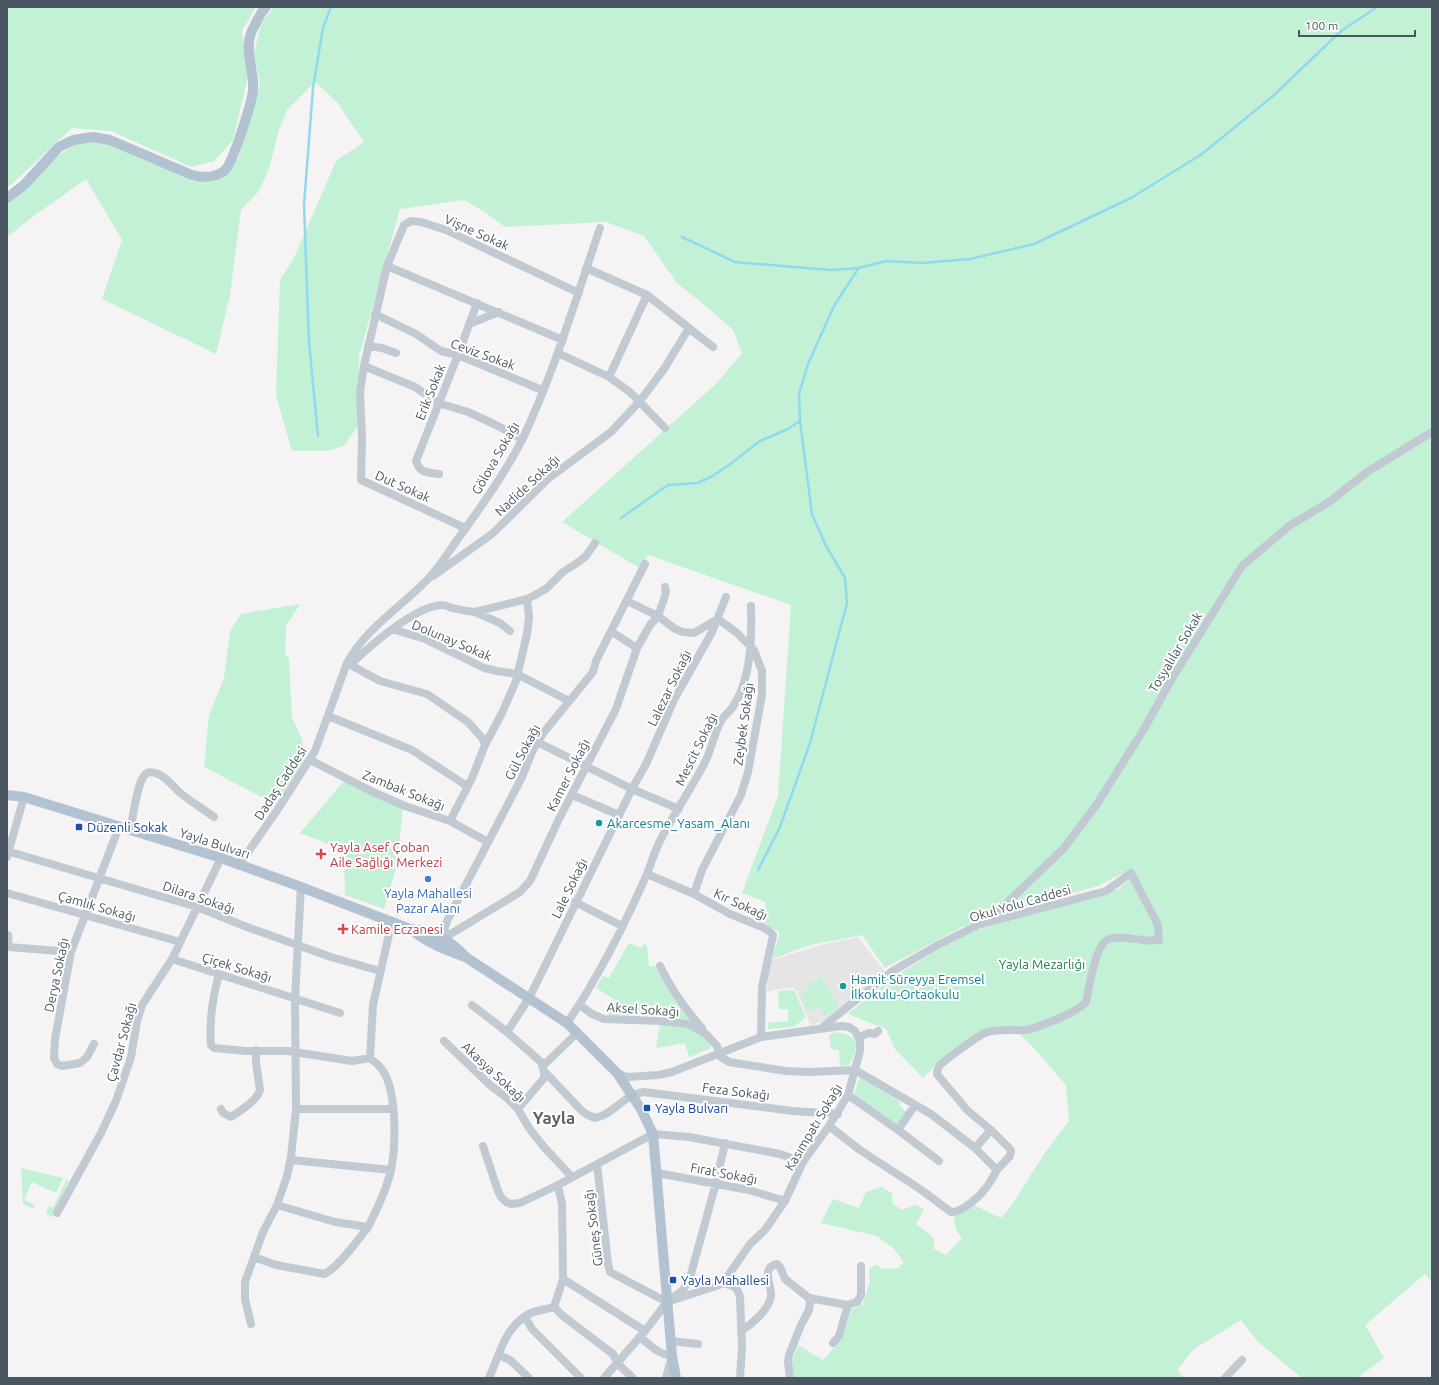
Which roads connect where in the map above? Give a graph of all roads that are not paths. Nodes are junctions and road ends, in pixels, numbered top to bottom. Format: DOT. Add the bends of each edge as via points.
graph roads {
  1 [pos="266,7"];
  2 [pos="7,198"];
  3 [pos="600,228"];
  4 [pos="387,266"];
  5 [pos="586,268"];
  6 [pos="579,293"];
  7 [pos="647,295"];
  8 [pos="477,303"];
  9 [pos="499,312"];
  10 [pos="375,314"];
  11 [pos="469,324"];
  12 [pos="689,328"];
  13 [pos="563,340"];
  14 [pos="368,346"];
  15 [pos="713,347"];
  16 [pos="396,353"];
  17 [pos="558,353"];
  18 [pos="458,355"];
  19 [pos="364,366"];
  20 [pos="609,376"];
  21 [pos="542,390"];
  22 [pos="639,402"];
  23 [pos="438,403"];
  24 [pos="665,428"];
  25 [pos="1432,432"];
  26 [pos="522,439"];
  27 [pos="439,474"];
  28 [pos="465,528"];
  29 [pos="595,543"];
  30 [pos="645,564"];
  31 [pos="427,580"];
  32 [pos="665,587"];
  33 [pos="726,597"];
  34 [pos="527,600"];
  35 [pos="627,601"];
  36 [pos="751,606"];
  37 [pos="474,612"];
  38 [pos="658,616"];
  39 [pos="718,619"];
  40 [pos="392,629"];
  41 [pos="510,631"];
  42 [pos="612,632"];
  43 [pos="749,646"];
  44 [pos="637,648"];
  45 [pos="349,664"];
  46 [pos="517,674"];
  47 [pos="569,701"];
  48 [pos="328,716"];
  49 [pos="537,742"];
  50 [pos="485,745"];
  51 [pos="310,760"];
  52 [pos="586,767"];
  53 [pos="467,786"];
  54 [pos="632,789"];
  55 [pos="7,795"];
  56 [pos="572,795"];
  57 [pos="24,797"];
  58 [pos="679,809"];
  59 [pos="619,815"];
  60 [pos="214,818"];
  61 [pos="450,821"];
  62 [pos="119,827"];
  63 [pos="130,830"];
  64 [pos="488,842"];
  65 [pos="8,853"];
  66 [pos="221,858"];
  67 [pos="239,864"];
  68 [pos="647,874"];
  69 [pos="100,878"];
  70 [pos="301,886"];
  71 [pos="7,893"];
  72 [pos="694,894"];
  73 [pos="575,902"];
  74 [pos="197,907"];
  75 [pos="85,915"];
  76 [pos="392,921"];
  77 [pos="978,925"];
  78 [pos="622,926"];
  79 [pos="410,928"];
  80 [pos="7,935"];
  81 [pos="444,938"];
  82 [pos="180,942"];
  83 [pos="297,945"];
  84 [pos="71,952"];
  85 [pos="467,958"];
  86 [pos="172,959"];
  87 [pos="660,966"];
  88 [pos="380,971"];
  89 [pos="219,974"];
  90 [pos="295,998"];
  91 [pos="529,998"];
  92 [pos="472,1005"];
  93 [pos="580,1005"];
  94 [pos="340,1013"];
  95 [pos="567,1023"];
  96 [pos="820,1029"];
  97 [pos="878,1031"];
  98 [pos="507,1032"];
  99 [pos="577,1033"];
  100 [pos="706,1034"];
  101 [pos="761,1037"];
  102 [pos="859,1037"];
  103 [pos="444,1041"];
  104 [pos="94,1044"];
  105 [pos="256,1050"];
  106 [pos="295,1052"];
  107 [pos="719,1053"];
  108 [pos="370,1058"];
  109 [pos="543,1069"];
  110 [pos="855,1070"];
  111 [pos="617,1073"];
  112 [pos="632,1095"];
  113 [pos="848,1096"];
  114 [pos="915,1105"];
  115 [pos="220,1109"];
  116 [pos="296,1109"];
  117 [pos="393,1109"];
  118 [pos="518,1110"];
  119 [pos="838,1114"];
  120 [pos="829,1126"];
  121 [pos="898,1130"];
  122 [pos="990,1130"];
  123 [pos="653,1134"];
  124 [pos="725,1143"];
  125 [pos="484,1146"];
  126 [pos="975,1148"];
  127 [pos="291,1160"];
  128 [pos="939,1161"];
  129 [pos="803,1162"];
  130 [pos="597,1164"];
  131 [pos="391,1170"];
  132 [pos="997,1170"];
  133 [pos="657,1173"];
  134 [pos="572,1177"];
  135 [pos="716,1183"];
  136 [pos="558,1185"];
  137 [pos="785,1201"];
  138 [pos="277,1205"];
  139 [pos="57,1213"];
  140 [pos="368,1228"];
  141 [pos="254,1257"];
  142 [pos="861,1266"];
  143 [pos="563,1279"];
  144 [pos="723,1283"];
  145 [pos="808,1298"];
  146 [pos="668,1302"];
  147 [pos="848,1305"];
  148 [pos="554,1307"];
  149 [pos="526,1317"];
  150 [pos="251,1324"];
  151 [pos="741,1331"];
  152 [pos="643,1334"];
  153 [pos="671,1341"];
  154 [pos="833,1343"];
  155 [pos="698,1344"];
  156 [pos="499,1356"];
  157 [pos="672,1356"];
  158 [pos="1242,1360"];
  159 [pos="618,1364"];
  160 [pos="489,1378"];
  161 [pos="529,1378"];
  162 [pos="581,1378"];
  163 [pos="604,1378"];
  164 [pos="633,1378"];
  165 [pos="666,1378"];
  166 [pos="676,1378"];
  167 [pos="740,1378"];
  168 [pos="790,1378"];
  169 [pos="1225,1378"];
  1 -- 2 [label="main road" via="261,12 250,37 253,92 234,155 226,170 216,176 202,178 110,140 93,137 73,140 59,147 24,185"];
  3 -- 5 [label="street, Gölova Sokağı"];
  4 -- 6 [label="street, Vişne Sokak" via="404,225 411,221 421,222 446,230"];
  4 -- 8 [label="street"];
  4 -- 10 [label="street"];
  5 -- 6 [label="street, Gölova Sokağı"];
  5 -- 7 [label="street"];
  6 -- 13 [label="street, Gölova Sokağı"];
  7 -- 12 [label="street"];
  7 -- 20 [label="street"];
  8 -- 9 [label="street"];
  8 -- 11 [label="street, Erik Sokak"];
  9 -- 11 [label="street"];
  9 -- 13 [label="street"];
  10 -- 14 [label="street"];
  10 -- 18 [label="street, Ceviz Sokak" via="416,334 441,351"];
  11 -- 18 [label="street, Erik Sokak"];
  12 -- 15 [label="street"];
  12 -- 22 [label="street, Nadide Sokağı" via="664,369"];
  13 -- 17 [label="street, Gölova Sokağı"];
  14 -- 16 [label="street"];
  14 -- 19 [label="street"];
  17 -- 20 [label="street"];
  17 -- 21 [label="street, Gölova Sokağı"];
  18 -- 21 [label="street, Ceviz Sokak"];
  18 -- 23 [label="street, Erik Sokak"];
  19 -- 23 [label="street" via="415,387"];
  19 -- 28 [label="street, Dut Sokak" via="360,392 362,480"];
  20 -- 22 [label="street"];
  21 -- 26 [label="street, Gölova Sokağı"];
  22 -- 24 [label="street"];
  22 -- 31 [label="street, Nadide Sokağı" via="611,432 548,478 492,534"];
  23 -- 26 [label="street" via="468,412"];
  23 -- 27 [label="street, Erik Sokak" via="416,461 423,471"];
  25 -- 77 [label="street, Tosyalılar Sokak" via="1367,472 1329,502 1289,526 1242,566 1097,804 1064,848 1007,903"];
  26 -- 28 [label="street, Gölova Sokağı" via="498,483"];
  28 -- 31 [label="street, Gölova Sokağı"];
  29 -- 34 [label="street" via="586,556 563,572 547,588"];
  30 -- 35 [label="street, Gül Sokağı"];
  31 -- 45 [label="street, Gölova Sokağı" via="379,623 361,643"];
  32 -- 38 [label="street, Kamer Sokağı" via="666,592"];
  33 -- 39 [label="street, Lalezar Sokağı"];
  34 -- 37 [label="street"];
  34 -- 46 [label="street" via="527,634"];
  35 -- 38 [label="street"];
  35 -- 42 [label="street, Gül Sokağı"];
  36 -- 43 [label="street, Mescit Sokağı" via="752,629"];
  37 -- 40 [label="street, Dadaş Caddesi" via="436,605"];
  37 -- 41 [label="street" via="500,623"];
  38 -- 39 [label="street" via="675,629 694,633"];
  38 -- 44 [label="street, Kamer Sokağı"];
  39 -- 43 [label="street, Zeybek Sokağı"];
  39 -- 54 [label="street, Lalezar Sokağı" via="675,698"];
  40 -- 45 [label="street, Dadaş Caddesi"];
  40 -- 46 [label="street, Dolunay Sokak" via="425,639 484,668"];
  42 -- 44 [label="street"];
  42 -- 47 [label="street, Gül Sokağı" via="596,661 593,672"];
  43 -- 58 [label="street, Mescit Sokağı" via="749,664 740,691 732,708 722,719 708,757"];
  43 -- 72 [label="street, Zeybek Sokağı" via="754,650 762,671 762,695 748,772 742,795 702,870"];
  44 -- 52 [label="street, Kamer Sokağı" via="616,709"];
  45 -- 48 [label="street, Dadaş Caddesi"];
  45 -- 50 [label="street" via="380,681 427,694 468,722"];
  46 -- 47 [label="street, Dolunay Sokak"];
  46 -- 50 [label="street" via="504,708"];
  47 -- 49 [label="street, Gül Sokağı"];
  48 -- 51 [label="street, Dadaş Caddesi"];
  48 -- 53 [label="street" via="412,750"];
  49 -- 52 [label="street"];
  49 -- 64 [label="street, Gül Sokağı"];
  50 -- 53 [label="street"];
  51 -- 61 [label="street, Zambak Sokağı" via="405,806"];
  51 -- 67 [label="street, Dadaş Caddesi"];
  52 -- 54 [label="street"];
  52 -- 56 [label="street, Kamer Sokağı"];
  53 -- 61 [label="street"];
  54 -- 58 [label="street"];
  54 -- 59 [label="street, Lale Sokağı"];
  55 -- 57 [label="main road, Yayla Bulvarı"];
  56 -- 59 [label="street"];
  56 -- 81 [label="street, Kamer Sokağı" via="530,880 520,892"];
  57 -- 62 [label="main road, Yayla Bulvarı"];
  57 -- 65 [label="street"];
  58 -- 68 [label="street, Mescit Sokağı" via="660,842"];
  59 -- 73 [label="street, Lale Sokağı"];
  60 -- 63 [label="street" via="161,776 148,773 142,778"];
  61 -- 64 [label="street, Zambak Sokağı"];
  62 -- 63 [label="main road, Yayla Bulvarı"];
  62 -- 69 [label="street, Derya Sokağı"];
  63 -- 66 [label="main road, Yayla Bulvarı"];
  64 -- 81 [label="street, Gül Sokağı" via="447,921"];
  65 -- 69 [label="street, Dilara Sokağı"];
  66 -- 67 [label="main road, Yayla Bulvarı"];
  66 -- 74 [label="street, Çavdar Sokağı"];
  67 -- 70 [label="main road, Yayla Bulvarı"];
  68 -- 72 [label="street, Kır Sokağı"];
  68 -- 78 [label="street, Mescit Sokağı"];
  69 -- 74 [label="street, Dilara Sokağı"];
  69 -- 75 [label="street, Derya Sokağı"];
  70 -- 76 [label="main road, Yayla Bulvarı"];
  70 -- 83 [label="street"];
  71 -- 75 [label="street, Çamlık Sokağı"];
  72 -- 101 [label="street, Kır Sokağı" via="730,914 762,927 773,935 762,991"];
  73 -- 78 [label="street"];
  73 -- 91 [label="street, Lale Sokağı"];
  74 -- 82 [label="street, Çavdar Sokağı"];
  74 -- 83 [label="street, Dilara Sokağı"];
  75 -- 82 [label="street, Çamlık Sokağı"];
  75 -- 84 [label="street, Derya Sokağı"];
  76 -- 79 [label="main road, Yayla Bulvarı"];
  76 -- 88 [label="street"];
  77 -- 96 [label="street, Okul Yolu Caddesi" via="891,972"];
  77 -- 122 [label="street, Okul Yolu Caddesi" via="1106,891 1131,873 1158,925 1159,940 1107,940 1097,955 1086,1002 1082,1006 1027,1030 999,1030 986,1033 939,1066 937,1074 967,1110"];
  78 -- 93 [label="street, Mescit Sokağı" via="600,972"];
  79 -- 81 [label="main road, Yayla Bulvarı"];
  79 -- 85 [label="main road, Yayla Bulvarı" via="431,944"];
  80 -- 84 [label="street" via="9,947"];
  81 -- 85 [label="main road, Yayla Bulvarı" via="454,944"];
  82 -- 86 [label="street, Çavdar Sokağı"];
  83 -- 88 [label="street, Dilara Sokağı"];
  83 -- 90 [label="street"];
  84 -- 104 [label="street, Derya Sokağı" via="54,1058 57,1064 62,1066 80,1063 87,1058"];
  85 -- 91 [label="main road, Yayla Bulvarı"];
  86 -- 89 [label="street, Çiçek Sokağı"];
  86 -- 139 [label="street, Çavdar Sokağı" via="142,1005 131,1056 116,1101"];
  87 -- 100 [label="street" via="680,1001"];
  88 -- 108 [label="street" via="373,1005"];
  89 -- 90 [label="street, Çiçek Sokağı"];
  89 -- 105 [label="street" via="211,1020 211,1045 221,1049"];
  90 -- 94 [label="street, Çiçek Sokağı"];
  90 -- 106 [label="street"];
  91 -- 95 [label="main road, Yayla Bulvarı"];
  91 -- 98 [label="street, Lale Sokağı"];
  92 -- 98 [label="street"];
  93 -- 95 [label="street, Mescit Sokağı"];
  93 -- 100 [label="street, Aksel Sokağı" via="604,1019 661,1020 694,1026"];
  95 -- 99 [label="main road, Yayla Bulvarı"];
  96 -- 101 [label="street"];
  96 -- 102 [label="street" via="849,1027"];
  97 -- 102 [label="street"];
  98 -- 109 [label="street" via="541,1062"];
  99 -- 109 [label="street"];
  99 -- 111 [label="main road, Yayla Bulvarı"];
  100 -- 107 [label="street, Aksel Sokağı" via="717,1046"];
  101 -- 107 [label="street"];
  102 -- 110 [label="street, Kasımpatı Sokağı" via="860,1051"];
  103 -- 118 [label="street, Akasya Sokağı"];
  105 -- 106 [label="street"];
  105 -- 115 [label="street" via="259,1093 247,1106 231,1117"];
  106 -- 108 [label="street" via="352,1060"];
  106 -- 116 [label="street"];
  107 -- 110 [label="street" via="729,1062 786,1071"];
  107 -- 111 [label="street" via="658,1075 628,1077"];
  108 -- 117 [label="street" via="384,1072 389,1084"];
  109 -- 112 [label="street" via="581,1110 595,1118"];
  109 -- 118 [label="street" via="544,1078"];
  110 -- 113 [label="street, Kasımpatı Sokağı"];
  110 -- 114 [label="street"];
  111 -- 112 [label="main road, Yayla Bulvarı"];
  112 -- 119 [label="street, Feza Sokağı" via="644,1092 793,1111"];
  112 -- 123 [label="main road, Yayla Bulvarı" via="648,1120"];
  113 -- 119 [label="street, Kasımpatı Sokağı"];
  113 -- 121 [label="street"];
  114 -- 121 [label="street"];
  114 -- 126 [label="street" via="931,1114"];
  116 -- 117 [label="street"];
  116 -- 127 [label="street"];
  117 -- 131 [label="street" via="394,1153"];
  118 -- 134 [label="street, Akasya Sokağı" via="543,1146"];
  119 -- 120 [label="street, Kasımpatı Sokağı"];
  120 -- 129 [label="street, Kasımpatı Sokağı"];
  120 -- 132 [label="street" via="951,1212 968,1205 985,1190"];
  121 -- 128 [label="street"];
  122 -- 126 [label="street"];
  122 -- 132 [label="street" via="1011,1150 1010,1156"];
  123 -- 124 [label="street" via="689,1136"];
  123 -- 130 [label="street"];
  123 -- 133 [label="main road, Yayla Bulvarı"];
  124 -- 129 [label="street" via="780,1154"];
  124 -- 135 [label="street"];
  125 -- 136 [label="street" via="498,1191 506,1202 520,1203"];
  126 -- 132 [label="street"];
  127 -- 131 [label="street"];
  127 -- 138 [label="street"];
  129 -- 137 [label="street, Kasımpatı Sokağı"];
  130 -- 134 [label="street"];
  130 -- 146 [label="street, Güneş Sokağı" via="610,1272"];
  131 -- 140 [label="street" via="382,1199"];
  133 -- 135 [label="street, Fırat Sokağı"];
  133 -- 146 [label="main road, Yayla Bulvarı"];
  134 -- 136 [label="street"];
  135 -- 137 [label="street, Fırat Sokağı"];
  135 -- 146 [label="street" via="689,1281 682,1291"];
  136 -- 143 [label="street" via="562,1204"];
  137 -- 144 [label="street, Kasımpatı Sokağı"];
  138 -- 140 [label="street" via="335,1222"];
  138 -- 141 [label="street"];
  140 -- 141 [label="street" via="339,1262 324,1274 276,1265"];
  141 -- 150 [label="street" via="244,1289"];
  142 -- 147 [label="street" via="861,1295 857,1302"];
  143 -- 148 [label="street"];
  143 -- 152 [label="street"];
  144 -- 146 [label="street"];
  144 -- 151 [label="street" via="732,1285 739,1292"];
  145 -- 147 [label="street"];
  145 -- 151 [label="street" via="785,1279 777,1264 773,1265 768,1274 771,1296 769,1302 757,1320"];
  145 -- 168 [label="street" via="809,1310 789,1355"];
  146 -- 152 [label="street"];
  146 -- 153 [label="main road, Yayla Bulvarı"];
  147 -- 154 [label="street" via="839,1336"];
  148 -- 149 [label="street"];
  148 -- 159 [label="street" via="613,1354"];
  149 -- 156 [label="street" via="508,1334 502,1343"];
  149 -- 162 [label="street" via="532,1329"];
  151 -- 167 [label="street"];
  152 -- 157 [label="street" via="660,1352"];
  152 -- 159 [label="street"];
  153 -- 155 [label="street"];
  153 -- 157 [label="main road, Yayla Bulvarı"];
  156 -- 160 [label="street"];
  156 -- 161 [label="street" via="510,1360"];
  157 -- 165 [label="street"];
  157 -- 166 [label="main road, Yayla Bulvarı"];
  158 -- 169 [label="street"];
  159 -- 163 [label="street"];
  159 -- 164 [label="street"];
}
